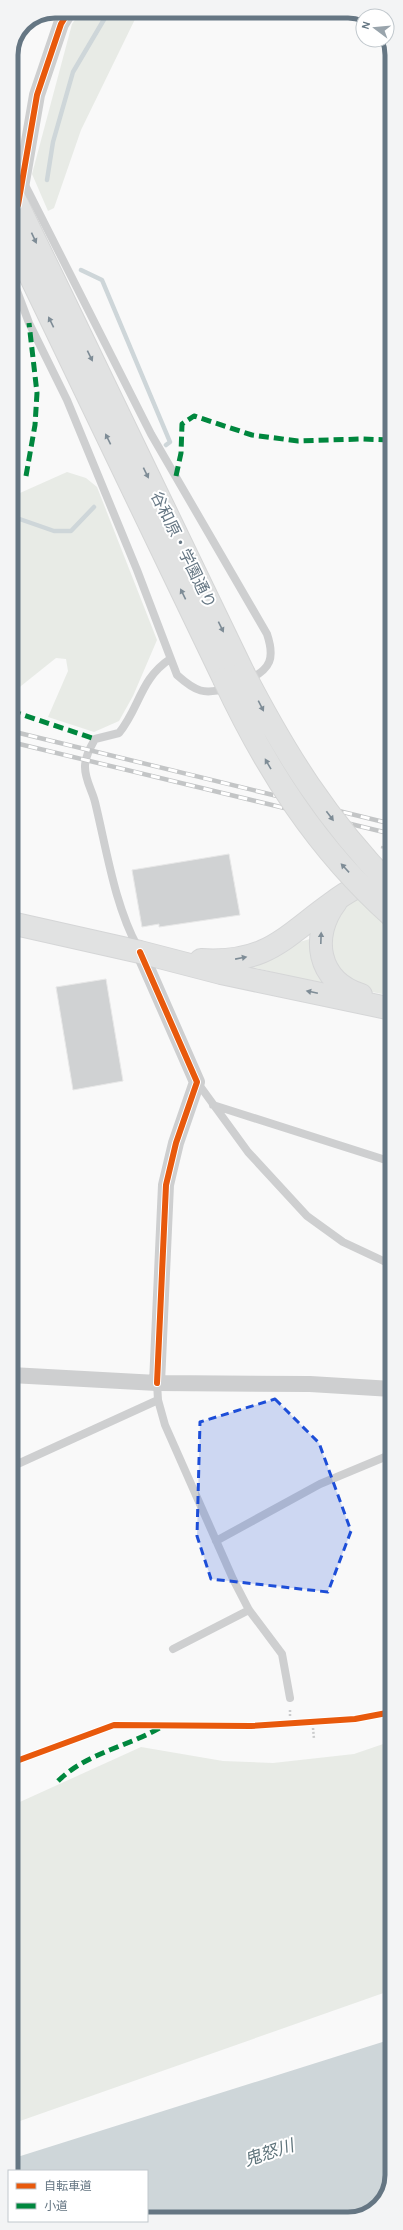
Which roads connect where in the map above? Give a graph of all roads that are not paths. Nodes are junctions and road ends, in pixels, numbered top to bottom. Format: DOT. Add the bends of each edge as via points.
graph roads {
  1 [pos="65,18"];
  2 [pos="18,191"];
  3 [pos="18,211"];
  4 [pos="18,212"];
  5 [pos="18,212"];
  6 [pos="18,294"];
  7 [pos="170,659"];
  8 [pos="234,675"];
  9 [pos="385,879"];
  10 [pos="385,880"];
  11 [pos="338,898"];
  12 [pos="385,909"];
  13 [pos="18,925"];
  14 [pos="150,954"];
  15 [pos="385,1004"];
  16 [pos="385,1006"];
  17 [pos="197,1082"];
  18 [pos="213,1105"];
  19 [pos="385,1160"];
  20 [pos="385,1262"];
  21 [pos="18,1375"];
  22 [pos="157,1383"];
  23 [pos="385,1389"];
  24 [pos="158,1400"];
  25 [pos="385,1457"];
  26 [pos="18,1465"];
  27 [pos="216,1541"];
  28 [pos="249,1610"];
  29 [pos="173,1649"];
  30 [pos="290,1698"];
  1 -- 2 [label="street" via="37,95"];
  3 -- 7 [label="lane" via="267,634 272,649 270,660 260,675 213,692 191,688 177,675"];
  4 -- 8 [label="main road, 谷和原・学園通り, one-way"];
  8 -- 5 [label="main road, 谷和原・学園通り, one-way"];
  6 -- 7 [label="lane" via="29,323 67,400 137,570"];
  7 -- 14 [label="lane" via="158,667 147,681 131,716 119,733 95,739 89,750 85,768 87,784 94,800 111,872 126,920"];
  8 -- 9 [label="main road, 谷和原・学園通り, one-way, bridge" via="341,831"];
  12 -- 8 [label="main road, 谷和原・学園通り, one-way, bridge" via="337,860 292,803 249,732"];
  10 -- 11 [label="main road" via="371,881"];
  14 -- 11 [label="main road, one-way" via="218,961 242,959 280,943"];
  15 -- 11 [label="main road, one-way" via="342,988 328,973 321,951 321,936 329,910"];
  13 -- 14 [label="main road"];
  16 -- 14 [label="main road, one-way" via="221,973"];
  14 -- 17 [label="street"];
  17 -- 18 [label="lane"];
  17 -- 22 [label="street" via="176,1143 166,1185"];
  18 -- 19 [label="lane"];
  18 -- 20 [label="lane" via="267,1174 307,1216 343,1242"];
  21 -- 22 [label="street"];
  22 -- 23 [label="street" via="310,1384"];
  22 -- 24 [label="lane"];
  24 -- 26 [label="lane"];
  24 -- 27 [label="lane" via="165,1425"];
  25 -- 27 [label="lane" via="320,1484"];
  27 -- 28 [label="lane"];
  28 -- 29 [label="lane"];
  28 -- 30 [label="lane" via="282,1654"];
}
